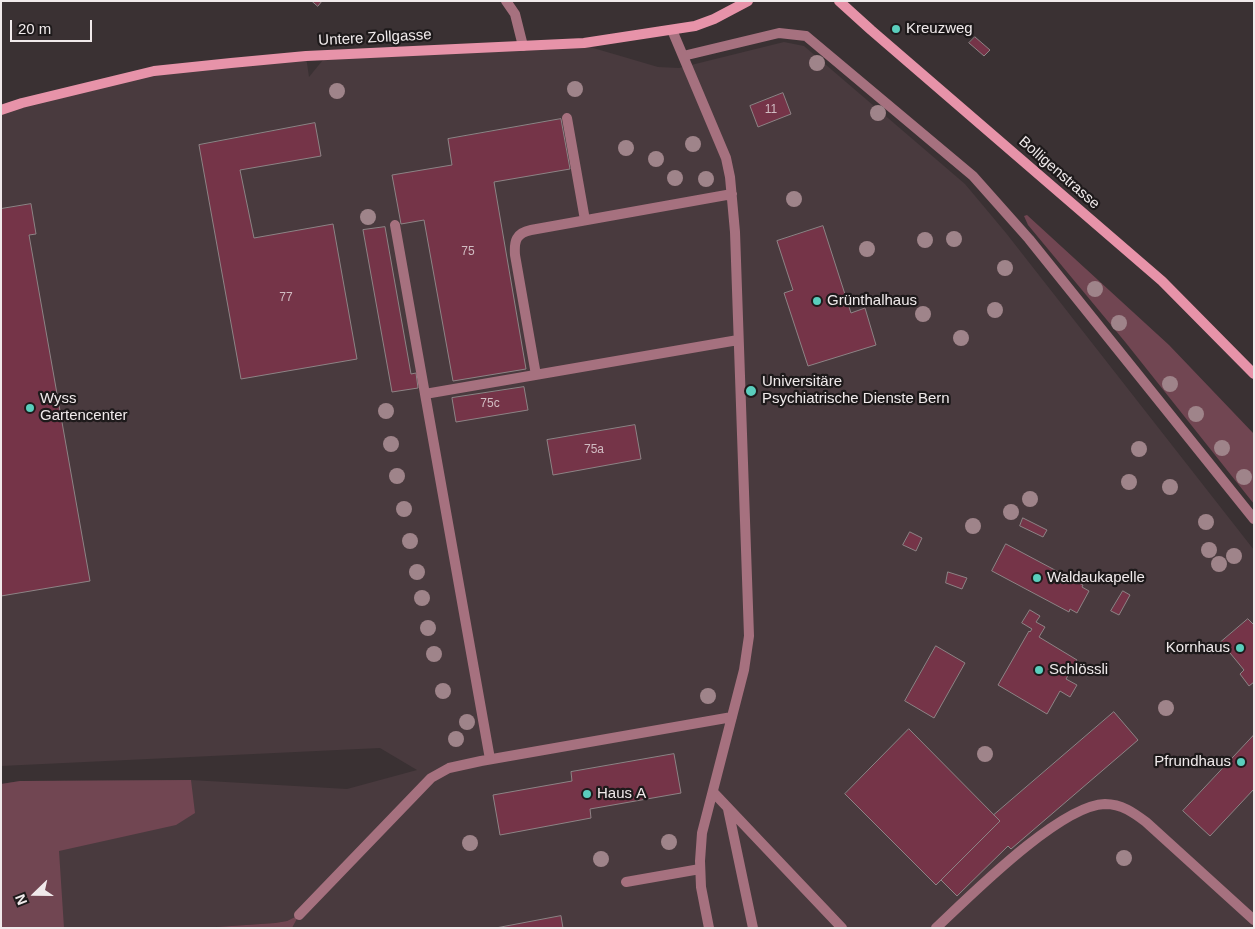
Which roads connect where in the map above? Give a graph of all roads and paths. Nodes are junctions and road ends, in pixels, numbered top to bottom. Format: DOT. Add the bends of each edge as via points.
graph roads {
  1 [pos="506,1"];
  2 [pos="748,1"];
  3 [pos="839,1"];
  4 [pos="672,30"];
  5 [pos="523,46"];
  6 [pos="683,56"];
  7 [pos="1,110"];
  8 [pos="567,118"];
  9 [pos="732,194"];
  10 [pos="585,220"];
  11 [pos="395,225"];
  12 [pos="738,340"];
  13 [pos="1254,374"];
  14 [pos="536,375"];
  15 [pos="425,394"];
  16 [pos="1254,519"];
  17 [pos="732,717"];
  18 [pos="490,759"];
  19 [pos="713,792"];
  20 [pos="727,807"];
  21 [pos="700,869"];
  22 [pos="626,882"];
  23 [pos="299,915"];
  24 [pos="1254,920"];
  25 [pos="709,928"];
  26 [pos="753,928"];
  27 [pos="842,928"];
  28 [pos="936,928"];
  1 -- 5 [label="street" via="515,14"];
  2 -- 4 [label="street, Untere Zollgasse" via="714,19"];
  3 -- 13 [label="street, Bolligenstrasse" via="1162,281"];
  4 -- 5 [label="street, Untere Zollgasse" via="584,43"];
  4 -- 6 [label="street"];
  5 -- 7 [label="street, Untere Zollgasse" via="306,56 154,71"];
  6 -- 9 [label="street" via="726,158"];
  6 -- 16 [label="street" via="779,33 806,36 973,176 1030,240"];
  8 -- 10 [label="street"];
  9 -- 10 [label="street"];
  9 -- 12 [label="street"];
  10 -- 14 [label="street" via="526,231 514,242"];
  11 -- 15 [label="street"];
  12 -- 14 [label="street"];
  12 -- 17 [label="street" via="749,636"];
  14 -- 15 [label="street"];
  15 -- 18 [label="street"];
  17 -- 18 [label="street"];
  17 -- 19 [label="street"];
  18 -- 23 [label="street" via="449,768 431,778"];
  19 -- 20 [label="street"];
  19 -- 21 [label="street" via="702,833"];
  20 -- 26 [label="street"];
  20 -- 27 [label="street"];
  21 -- 22 [label="street"];
  21 -- 25 [label="street"];
  24 -- 28 [label="street" via="1146,822 1121,806 1104,804 1085,809 1049,829"];
}
